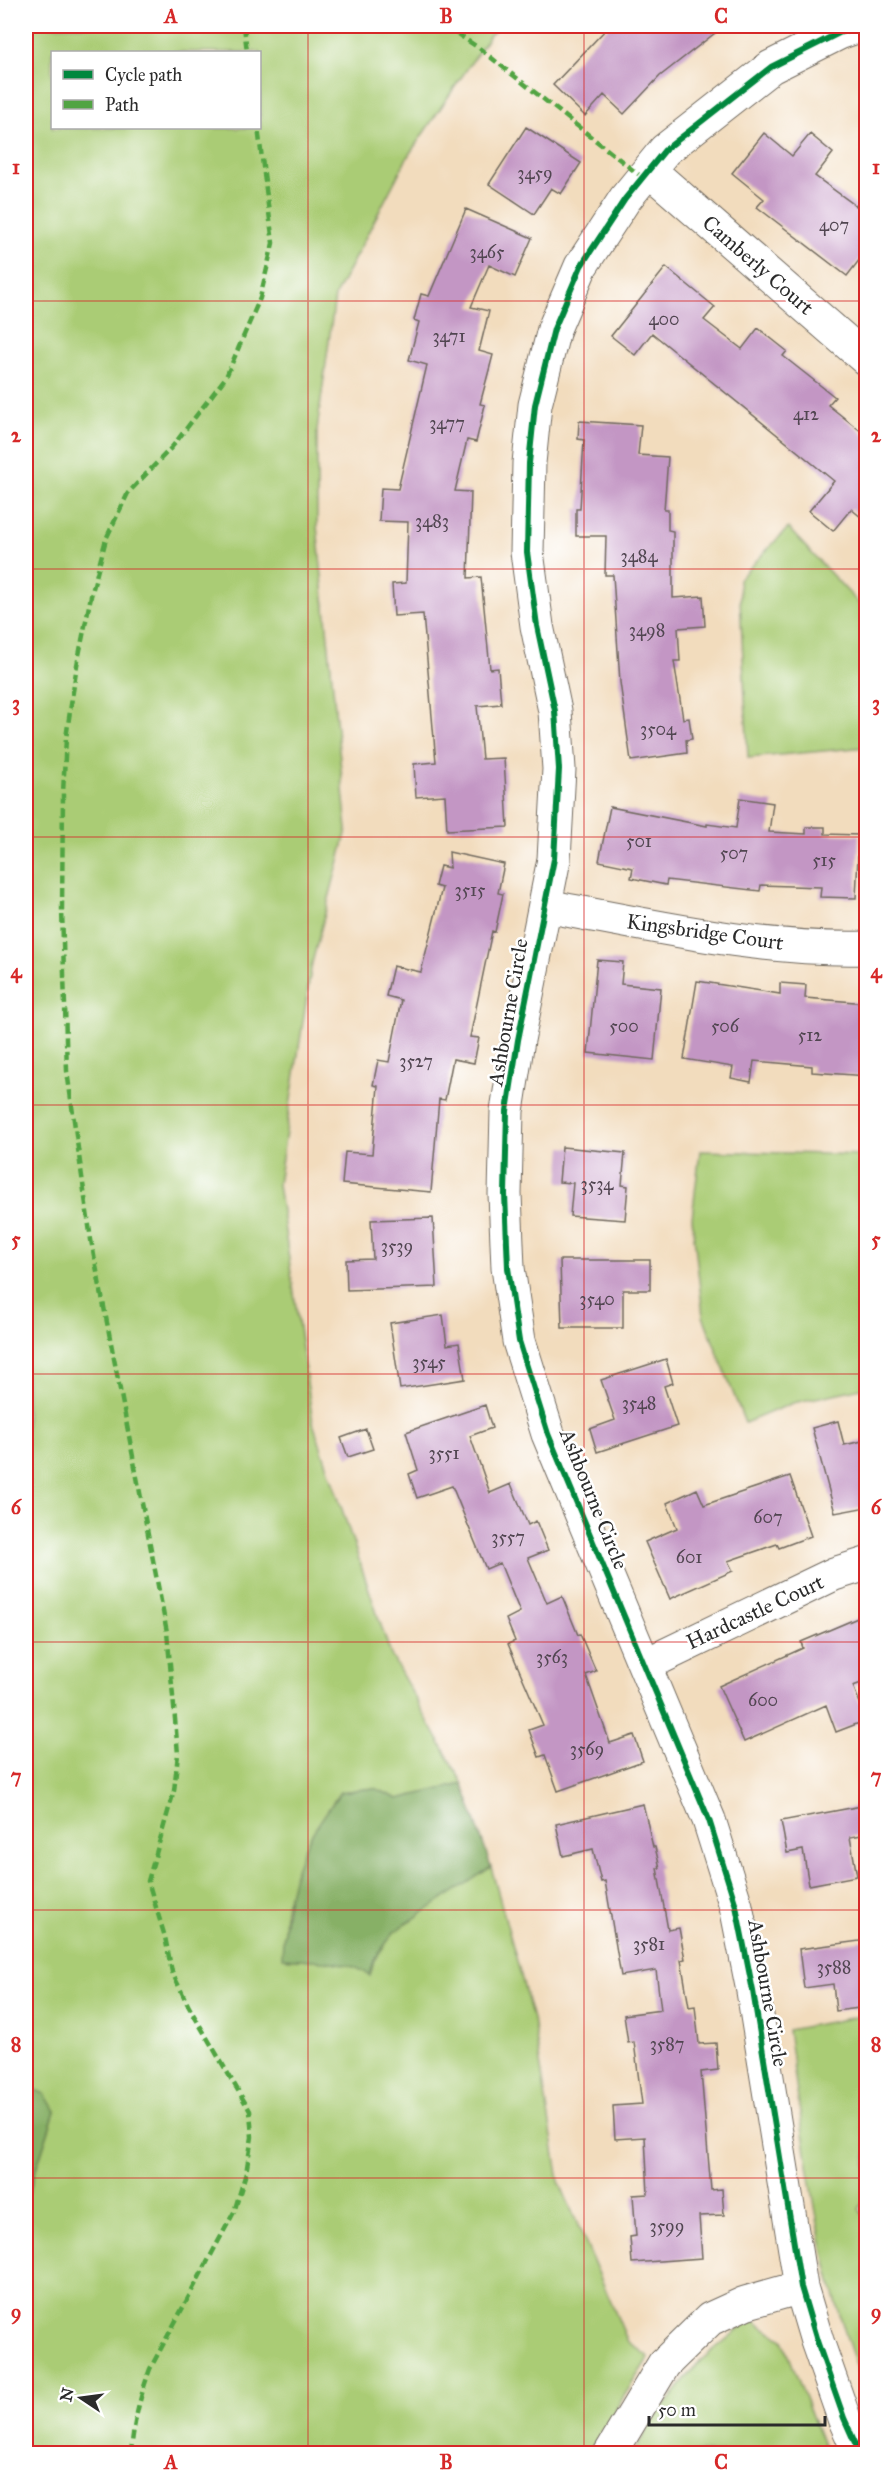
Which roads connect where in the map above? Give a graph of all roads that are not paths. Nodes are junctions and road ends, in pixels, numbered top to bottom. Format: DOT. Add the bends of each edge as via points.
graph roads {
  1 [pos="859,26"];
  2 [pos="649,170"];
  3 [pos="867,359"];
  4 [pos="544,906"];
  5 [pos="867,948"];
  6 [pos="867,1564"];
  7 [pos="645,1665"];
  8 [pos="801,2287"];
  9 [pos="610,2454"];
  10 [pos="860,2454"];
  1 -- 2 [label="street, Ashbourne Circle" via="771,67 665,150"];
  2 -- 3 [label="street, Camberly Court"];
  2 -- 4 [label="street, Ashbourne Circle" via="581,266 554,329 535,405 527,552 555,711 559,769 554,860"];
  4 -- 5 [label="street, Kingsbridge Court" via="721,938"];
  4 -- 7 [label="street, Ashbourne Circle" via="507,1111 508,1268 519,1341 548,1434"];
  6 -- 7 [label="street, Hardcastle Court" via="834,1574"];
  7 -- 8 [label="street, Ashbourne Circle" via="709,1820 736,1906"];
  8 -- 9 [label="street" via="745,2303 710,2319 664,2364"];
  8 -- 10 [label="street, Ashbourne Circle" via="844,2418"];
}
